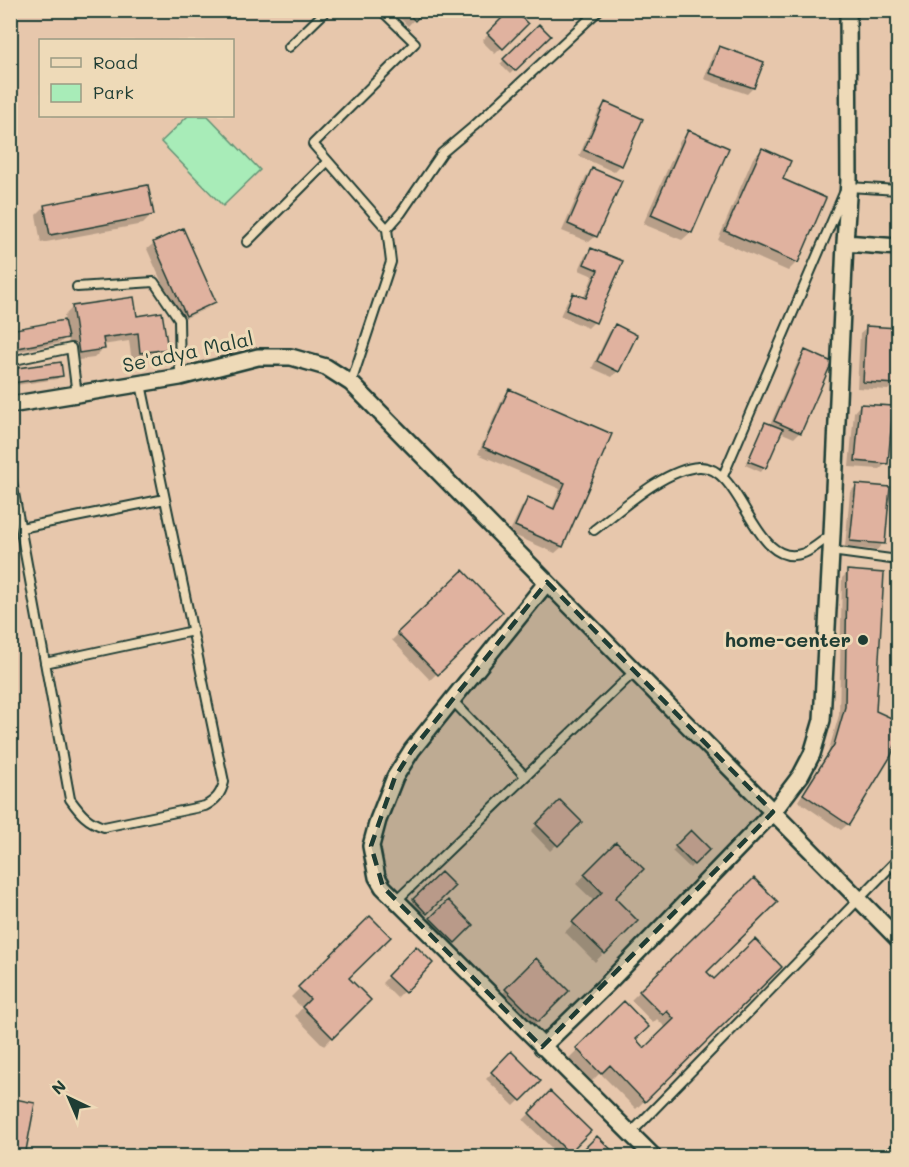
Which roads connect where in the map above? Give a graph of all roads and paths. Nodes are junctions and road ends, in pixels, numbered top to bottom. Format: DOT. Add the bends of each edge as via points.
graph roads {
  1 [pos="327,10"];
  2 [pos="381,10"];
  3 [pos="598,10"];
  4 [pos="848,10"];
  5 [pos="289,47"];
  6 [pos="328,161"];
  7 [pos="849,184"];
  8 [pos="898,190"];
  9 [pos="387,229"];
  10 [pos="247,242"];
  11 [pos="845,243"];
  12 [pos="898,247"];
  13 [pos="77,287"];
  14 [pos="10,361"];
  15 [pos="180,377"];
  16 [pos="351,383"];
  17 [pos="141,384"];
  18 [pos="77,395"];
  19 [pos="10,405"];
  20 [pos="10,471"];
  21 [pos="723,476"];
  22 [pos="165,499"];
  23 [pos="21,528"];
  24 [pos="594,530"];
  25 [pos="832,534"];
  26 [pos="831,551"];
  27 [pos="898,560"];
  28 [pos="547,582"];
  29 [pos="193,632"];
  30 [pos="45,663"];
  31 [pos="635,671"];
  32 [pos="452,700"];
  33 [pos="525,776"];
  34 [pos="773,812"];
  35 [pos="898,859"];
  36 [pos="860,899"];
  37 [pos="396,901"];
  38 [pos="898,939"];
  39 [pos="542,1047"];
  40 [pos="630,1134"];
  41 [pos="898,1146"];
  42 [pos="652,1156"];
  43 [pos="888,1156"];
  1 -- 5 [label="lane"];
  2 -- 6 [label="lane" via="415,43 314,144"];
  3 -- 9 [label="lane" via="442,153"];
  4 -- 7 [label="street"];
  6 -- 9 [label="lane"];
  6 -- 10 [label="lane"];
  7 -- 8 [label="lane"];
  7 -- 11 [label="street"];
  7 -- 21 [label="lane"];
  9 -- 16 [label="lane" via="391,262"];
  11 -- 12 [label="street"];
  11 -- 25 [label="street"];
  13 -- 15 [label="lane" via="154,282 178,319"];
  14 -- 18 [label="lane" via="71,348"];
  15 -- 16 [label="street, Se'adya Malal" via="258,357 291,357 326,367"];
  15 -- 17 [label="street, Se'adya Malal"];
  16 -- 28 [label="street, Se'adya Malal"];
  17 -- 18 [label="street, Se'adya Malal"];
  17 -- 22 [label="lane"];
  18 -- 19 [label="street, Se'adya Malal"];
  20 -- 23 [label="lane"];
  21 -- 24 [label="lane" via="701,467 669,475"];
  21 -- 25 [label="lane" via="770,546 786,555 804,553"];
  22 -- 23 [label="lane"];
  22 -- 29 [label="lane"];
  23 -- 30 [label="lane"];
  25 -- 26 [label="street"];
  26 -- 27 [label="lane"];
  26 -- 34 [label="street" via="822,720 801,775"];
  28 -- 31 [label="street, Se'adya Malal"];
  28 -- 32 [label="street"];
  29 -- 30 [label="lane"];
  29 -- 30 [label="lane" via="224,782 214,801 183,811 104,827 81,814 70,799"];
  31 -- 33 [label="lane"];
  31 -- 34 [label="street, Se'adya Malal"];
  32 -- 33 [label="lane"];
  32 -- 37 [label="street" via="394,777 378,820 371,846 377,877"];
  33 -- 37 [label="lane"];
  34 -- 36 [label="street, Se'adya Malal"];
  34 -- 39 [label="street"];
  35 -- 36 [label="lane"];
  36 -- 38 [label="street, Se'adya Malal"];
  36 -- 40 [label="lane"];
  37 -- 39 [label="street"];
  39 -- 40 [label="street"];
  40 -- 42 [label="street"];
  41 -- 43 [label="lane"];
}
